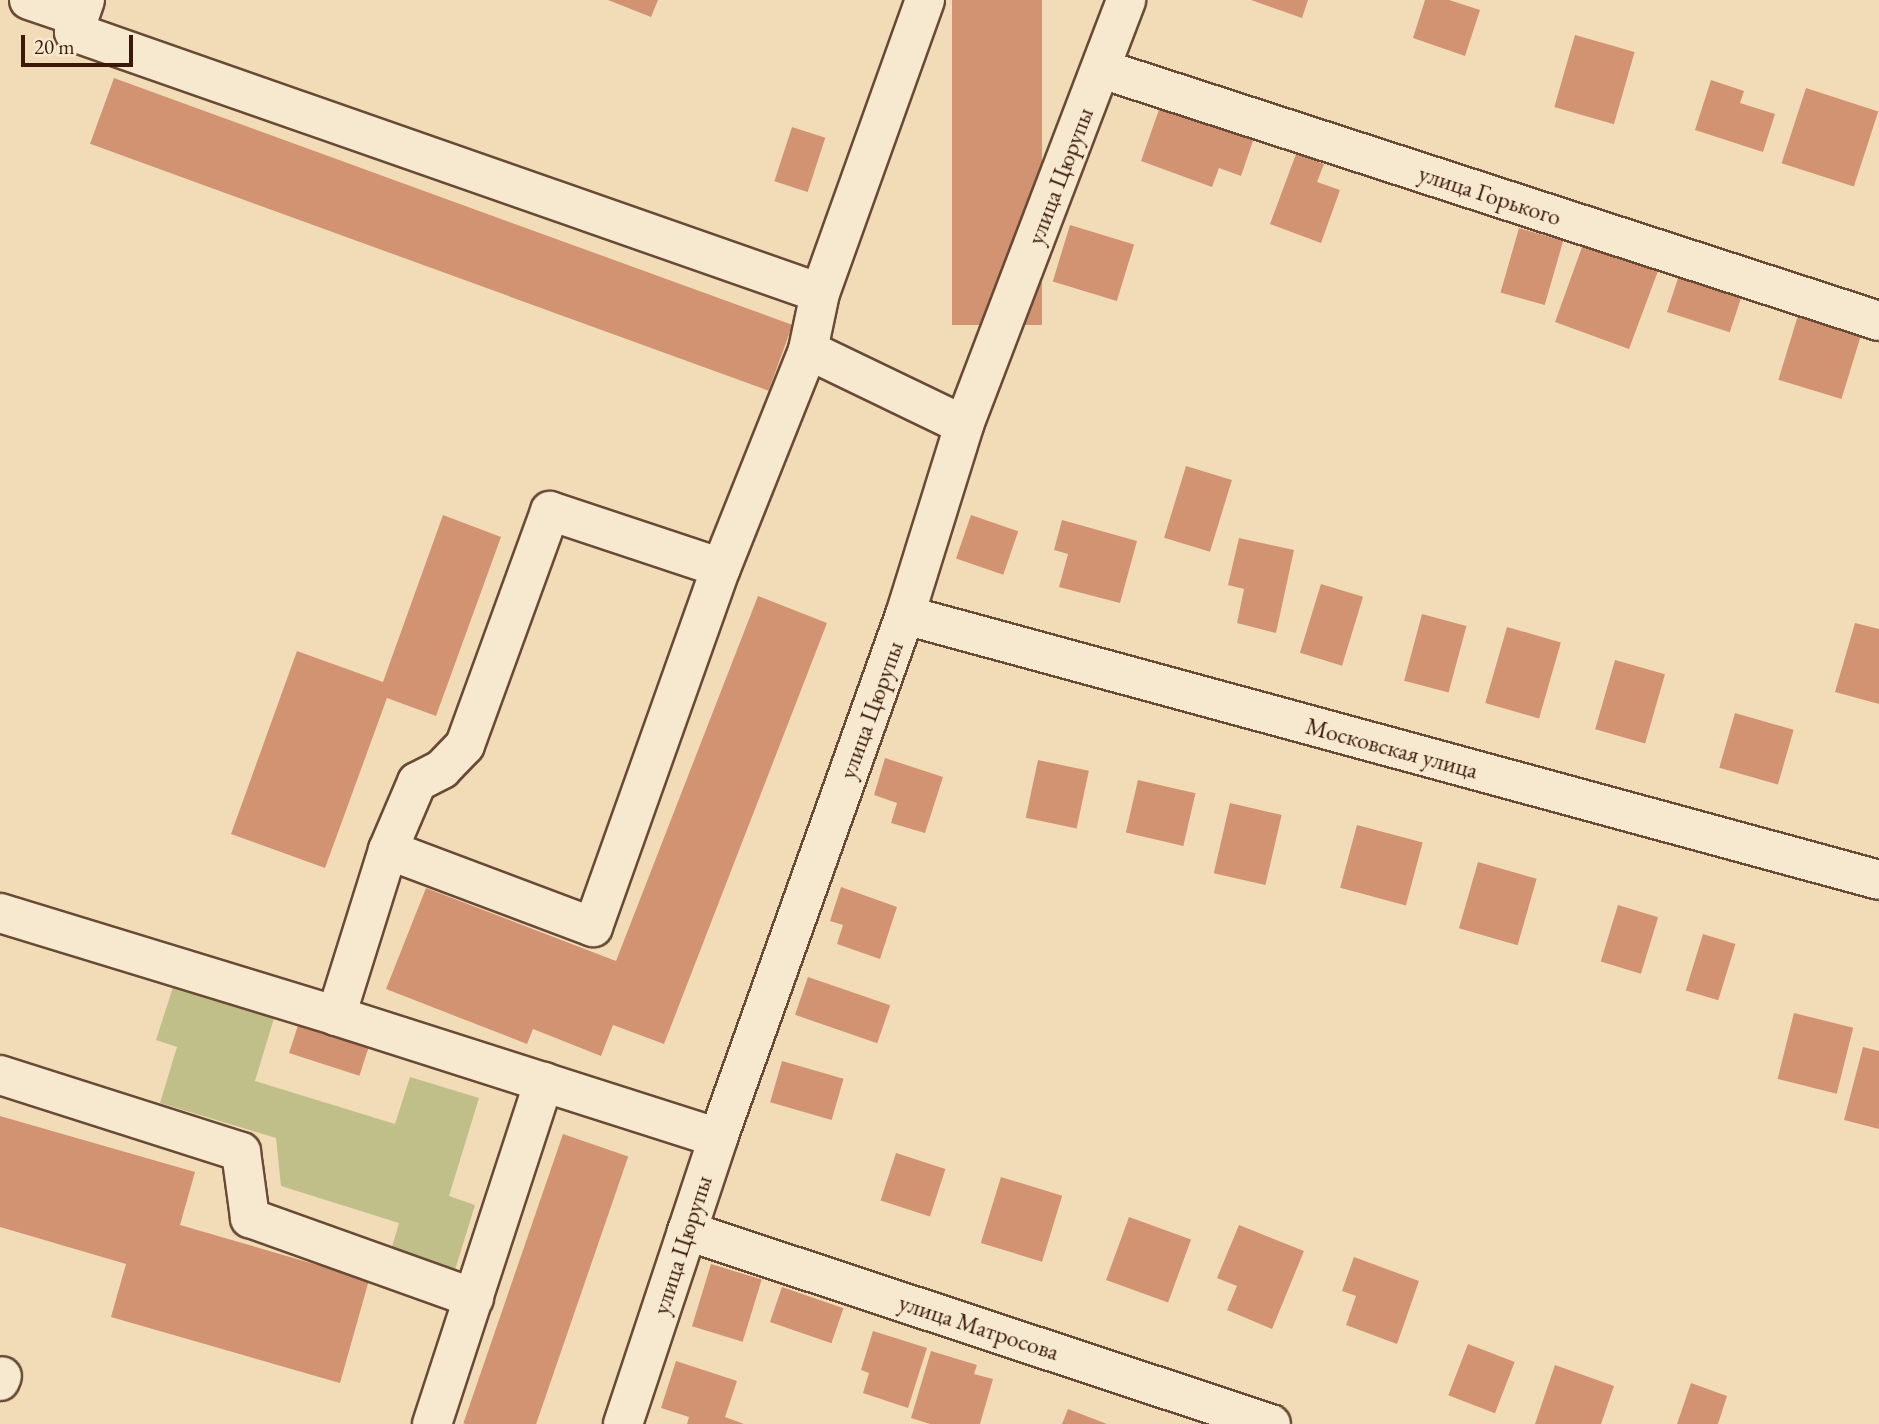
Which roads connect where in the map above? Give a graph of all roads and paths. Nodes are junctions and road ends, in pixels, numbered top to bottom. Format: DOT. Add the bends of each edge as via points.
graph roads {
  1 [pos="29,0"];
  2 [pos="925,0"];
  3 [pos="1126,0"];
  4 [pos="82,8"];
  5 [pos="1102,69"];
  6 [pos="820,293"];
  7 [pos="1879,321"];
  8 [pos="808,350"];
  9 [pos="964,425"];
  10 [pos="720,568"];
  11 [pos="905,615"];
  12 [pos="388,850"];
  13 [pos="1879,880"];
  14 [pos="0,913"];
  15 [pos="337,1016"];
  16 [pos="0,1075"];
  17 [pos="544,1082"];
  18 [pos="718,1138"];
  19 [pos="687,1231"];
  20 [pos="474,1298"];
  21 [pos="432,1424"];
  22 [pos="623,1424"];
  23 [pos="1271,1424"];
  1 -- 4 [label="street"];
  2 -- 6 [label="street"];
  3 -- 5 [label="street, улица Цюрупы"];
  4 -- 6 [label="street" via="74,32"];
  5 -- 7 [label="street, улица Горького"];
  5 -- 9 [label="street, улица Цюрупы"];
  6 -- 8 [label="street"];
  8 -- 9 [label="street"];
  8 -- 10 [label="street"];
  9 -- 11 [label="street, улица Цюрупы"];
  10 -- 12 [label="street" via="550,511 465,745 442,769 417,782"];
  10 -- 12 [label="street" via="593,928"];
  11 -- 13 [label="street, Московская улица"];
  11 -- 18 [label="street, улица Цюрупы"];
  12 -- 15 [label="street"];
  14 -- 15 [label="street"];
  15 -- 17 [label="street"];
  16 -- 20 [label="street" via="241,1152 250,1218"];
  17 -- 18 [label="street"];
  17 -- 20 [label="street"];
  18 -- 19 [label="street, улица Цюрупы"];
  19 -- 22 [label="street, улица Цюрупы"];
  19 -- 23 [label="street, улица Матросова"];
  20 -- 21 [label="street"];
}
